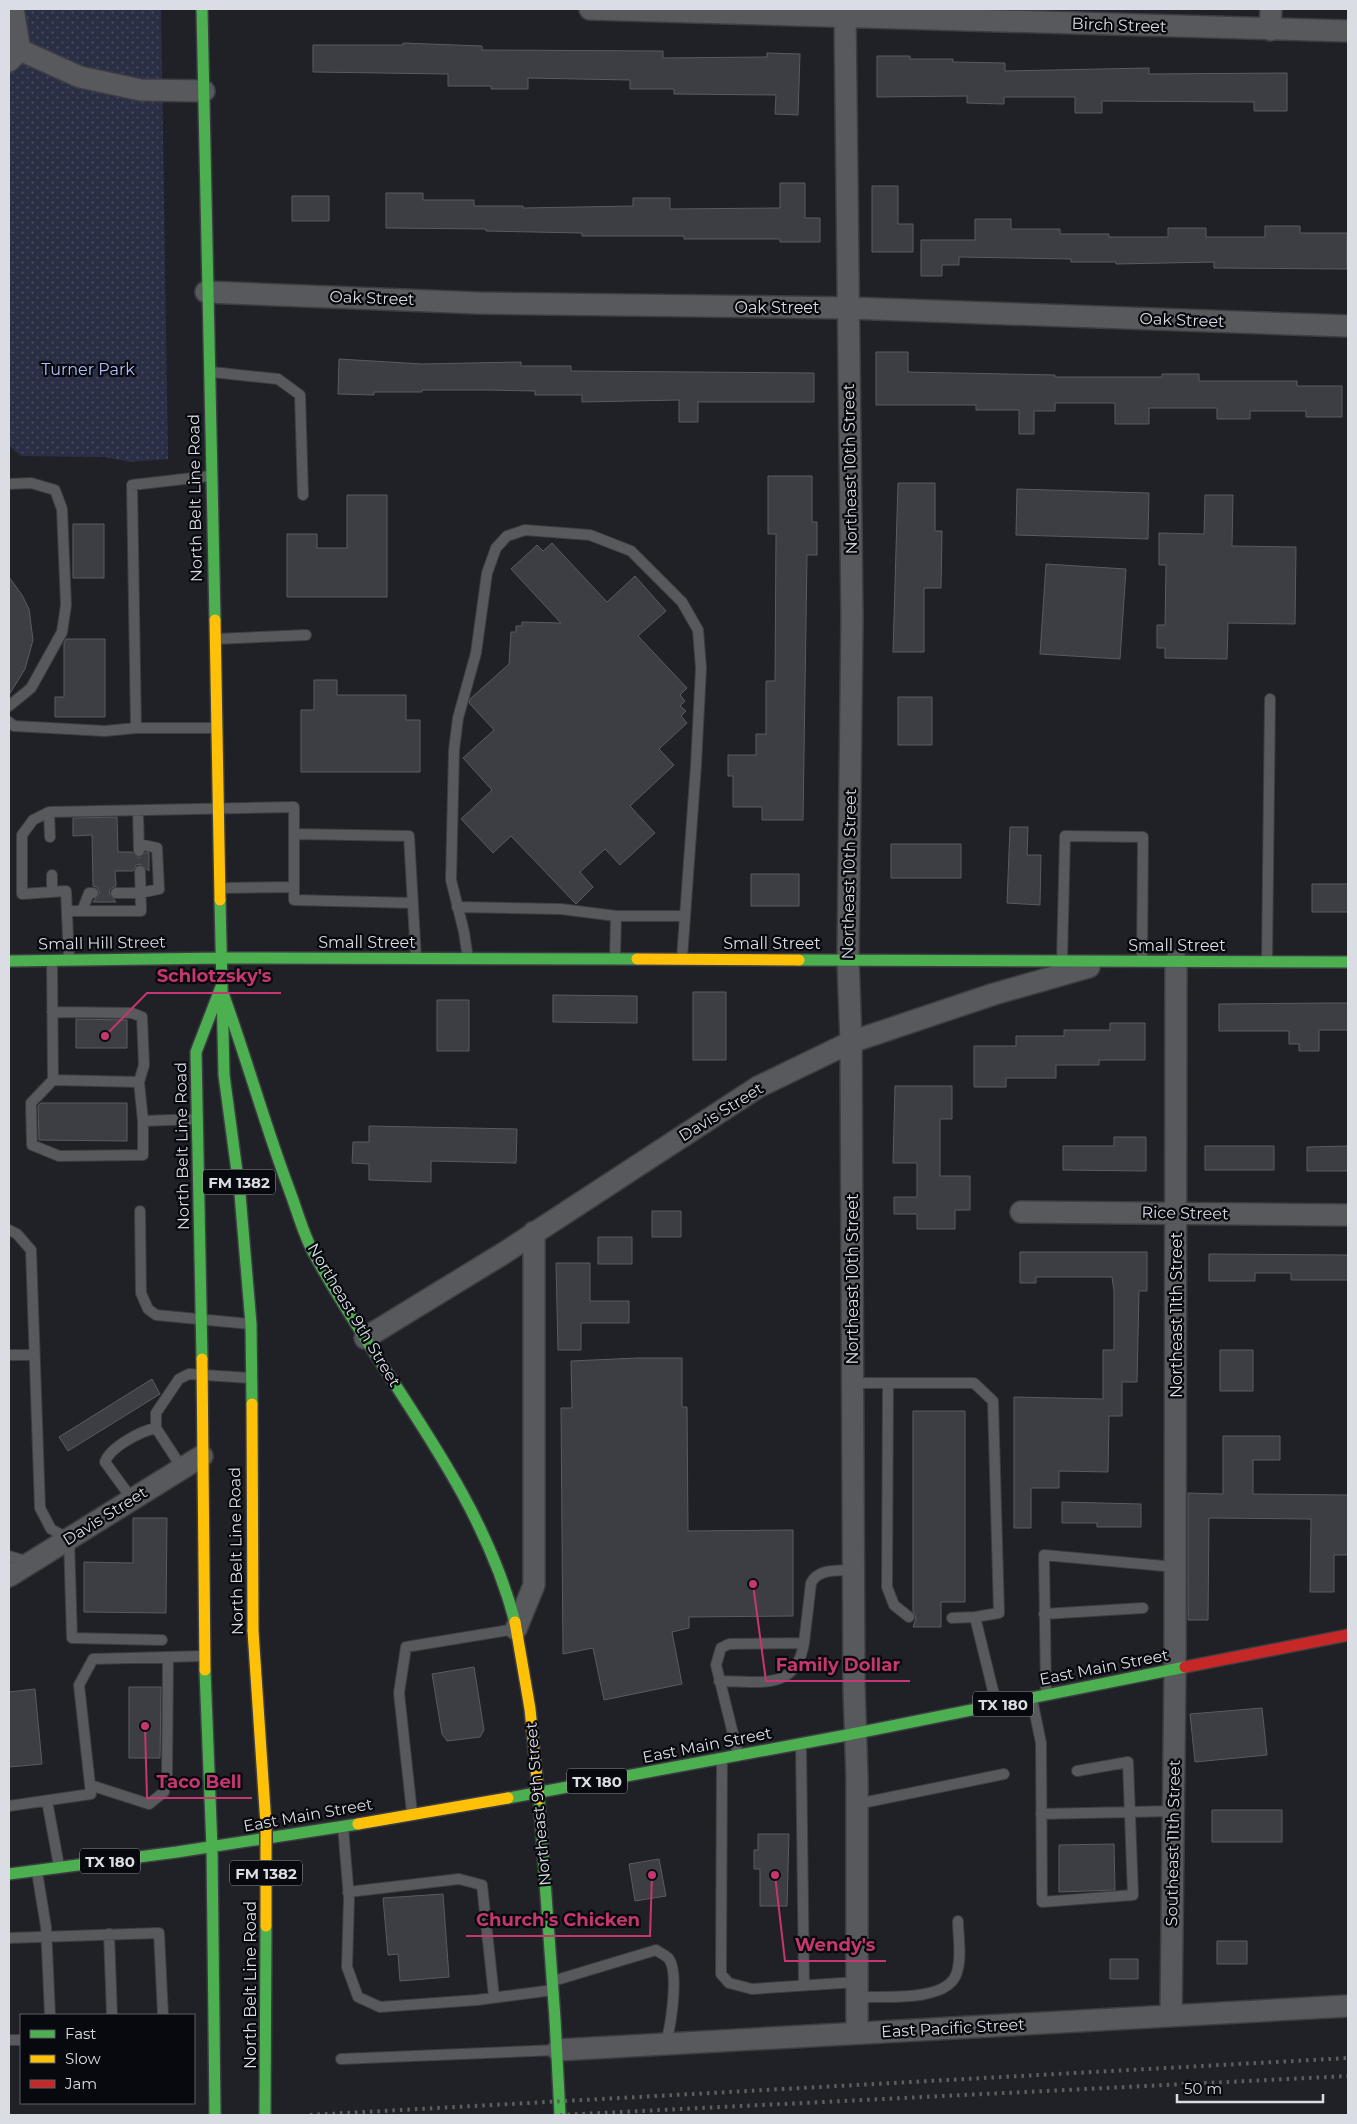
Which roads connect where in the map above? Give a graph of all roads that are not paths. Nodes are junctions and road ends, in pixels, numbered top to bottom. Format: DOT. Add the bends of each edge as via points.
graph roads {
  1 [pos="13,9"];
  2 [pos="202,9"];
  3 [pos="590,9"];
  4 [pos="1271,9"];
  5 [pos="837,13"];
  6 [pos="1270,30"];
  7 [pos="1348,31"];
  8 [pos="14,56"];
  9 [pos="204,90"];
  10 [pos="206,292"];
  11 [pos="848,308"];
  12 [pos="1348,326"];
  13 [pos="208,371"];
  14 [pos="210,476"];
  15 [pos="9,484"];
  16 [pos="303,495"];
  17 [pos="306,635"];
  18 [pos="214,639"];
  19 [pos="1270,699"];
  20 [pos="9,706"];
  21 [pos="9,722"];
  22 [pos="136,728"];
  23 [pos="216,728"];
  24 [pos="218,809"];
  25 [pos="49,812"];
  26 [pos="138,812"];
  27 [pos="294,834"];
  28 [pos="50,837"];
  29 [pos="140,871"];
  30 [pos="52,875"];
  31 [pos="294,887"];
  32 [pos="220,888"];
  33 [pos="52,892"];
  34 [pos="93,893"];
  35 [pos="116,893"];
  36 [pos="140,893"];
  37 [pos="413,904"];
  38 [pos="457,907"];
  39 [pos="67,910"];
  40 [pos="82,911"];
  41 [pos="616,916"];
  42 [pos="685,916"];
  43 [pos="196,958"];
  44 [pos="222,958"];
  45 [pos="416,958"];
  46 [pos="468,959"];
  47 [pos="615,959"];
  48 [pos="681,959"];
  49 [pos="848,960"];
  50 [pos="9,961"];
  51 [pos="52,961"];
  52 [pos="69,961"];
  53 [pos="1062,961"];
  54 [pos="1112,961"];
  55 [pos="1142,961"];
  56 [pos="1176,961"];
  57 [pos="1266,962"];
  58 [pos="1348,962"];
  59 [pos="222,987"];
  60 [pos="52,1012"];
  61 [pos="851,1042"];
  62 [pos="53,1080"];
  63 [pos="139,1082"];
  64 [pos="198,1119"];
  65 [pos="143,1121"];
  66 [pos="140,1211"];
  67 [pos="1021,1212"];
  68 [pos="1177,1213"];
  69 [pos="1348,1215"];
  70 [pos="9,1230"];
  71 [pos="534,1232"];
  72 [pos="202,1320"];
  73 [pos="251,1324"];
  74 [pos="365,1338"];
  75 [pos="9,1355"];
  76 [pos="34,1355"];
  77 [pos="202,1376"];
  78 [pos="251,1378"];
  79 [pos="888,1383"];
  80 [pos="853,1384"];
  81 [pos="156,1428"];
  82 [pos="202,1456"];
  83 [pos="182,1468"];
  84 [pos="132,1499"];
  85 [pos="69,1539"];
  86 [pos="9,1556"];
  87 [pos="31,1562"];
  88 [pos="1175,1567"];
  89 [pos="853,1570"];
  90 [pos="9,1576"];
  91 [pos="1142,1608"];
  92 [pos="1044,1614"];
  93 [pos="909,1617"];
  94 [pos="975,1617"];
  95 [pos="952,1618"];
  96 [pos="516,1629"];
  97 [pos="1348,1636"];
  98 [pos="162,1640"];
  99 [pos="804,1643"];
  100 [pos="204,1656"];
  101 [pos="168,1657"];
  102 [pos="1175,1669"];
  103 [pos="719,1681"];
  104 [pos="1046,1695"];
  105 [pos="1032,1698"];
  106 [pos="996,1705"];
  107 [pos="855,1733"];
  108 [pos="800,1744"];
  109 [pos="738,1756"];
  110 [pos="722,1758"];
  111 [pos="1077,1771"];
  112 [pos="1004,1774"];
  113 [pos="90,1785"];
  114 [pos="538,1792"];
  115 [pos="47,1801"];
  116 [pos="857,1804"];
  117 [pos="9,1806"];
  118 [pos="1130,1811"];
  119 [pos="1173,1811"];
  120 [pos="412,1814"];
  121 [pos="1042,1814"];
  122 [pos="342,1826"];
  123 [pos="212,1848"];
  124 [pos="60,1868"];
  125 [pos="37,1870"];
  126 [pos="9,1874"];
  127 [pos="348,1895"];
  128 [pos="958,1921"];
  129 [pos="109,1934"];
  130 [pos="46,1935"];
  131 [pos="9,1938"];
  132 [pos="804,1985"];
  133 [pos="553,1986"];
  134 [pos="857,1990"];
  135 [pos="494,1997"];
  136 [pos="1348,2006"];
  137 [pos="50,2014"];
  138 [pos="112,2014"];
  139 [pos="163,2014"];
  140 [pos="1171,2016"];
  141 [pos="857,2034"];
  142 [pos="665,2044"];
  143 [pos="558,2050"];
  144 [pos="340,2059"];
  145 [pos="215,2115"];
  146 [pos="265,2115"];
  147 [pos="560,2115"];
  1 -- 8 [label="street"];
  2 -- 9 [label="street, North Belt Line Road"];
  3 -- 5 [label="street, Birch Street"];
  4 -- 6 [label="street"];
  5 -- 6 [label="street, Birch Street"];
  5 -- 11 [label="street, Northeast 10th Street"];
  6 -- 7 [label="street, Birch Street"];
  8 -- 9 [label="street" via="80,77 141,90"];
  9 -- 10 [label="street, North Belt Line Road"];
  10 -- 11 [label="street, Oak Street" via="529,304"];
  10 -- 13 [label="street, North Belt Line Road"];
  11 -- 12 [label="street, Oak Street"];
  11 -- 49 [label="street, Northeast 10th Street" via="852,618"];
  13 -- 14 [label="street, North Belt Line Road"];
  13 -- 16 [label="lane" via="278,378 300,395"];
  14 -- 18 [label="street, North Belt Line Road"];
  14 -- 22 [label="lane" via="132,485"];
  15 -- 20 [label="lane" via="31,483 55,490 62,509 66,605 62,632 31,688"];
  17 -- 18 [label="lane"];
  18 -- 23 [label="street, North Belt Line Road"];
  19 -- 57 [label="lane"];
  21 -- 22 [label="lane" via="14,726 104,730"];
  22 -- 23 [label="lane"];
  23 -- 24 [label="street, North Belt Line Road"];
  24 -- 26 [label="lane"];
  24 -- 27 [label="lane" via="294,807"];
  24 -- 32 [label="street, North Belt Line Road"];
  25 -- 26 [label="lane"];
  25 -- 28 [label="lane"];
  25 -- 33 [label="lane" via="33,820 22,835 22,894"];
  26 -- 36 [label="lane" via="139,848 157,848 159,889"];
  27 -- 31 [label="lane"];
  27 -- 37 [label="lane" via="408,836"];
  29 -- 36 [label="lane"];
  30 -- 33 [label="lane"];
  31 -- 32 [label="lane"];
  31 -- 37 [label="lane" via="294,900"];
  32 -- 44 [label="street, North Belt Line Road"];
  33 -- 39 [label="lane" via="66,891"];
  34 -- 40 [label="lane" via="89,893"];
  35 -- 36 [label="lane"];
  36 -- 40 [label="lane" via="141,911"];
  37 -- 45 [label="lane"];
  38 -- 41 [label="lane" via="561,909"];
  38 -- 42 [label="lane" via="451,880 451,839 458,718 476,653 487,573 496,548 507,536 526,530 590,535 631,551 682,602 698,630 701,668"];
  38 -- 46 [label="lane"];
  39 -- 40 [label="lane"];
  39 -- 52 [label="lane"];
  41 -- 42 [label="lane"];
  41 -- 47 [label="lane"];
  42 -- 48 [label="lane"];
  43 -- 44 [label="street, Small Street"];
  43 -- 52 [label="street, Small Hill Street"];
  44 -- 45 [label="street, Small Street"];
  44 -- 59 [label="street, North Belt Line Road"];
  45 -- 46 [label="street, Small Street"];
  46 -- 47 [label="street, Small Street"];
  47 -- 48 [label="street, Small Street"];
  48 -- 49 [label="street, Small Street"];
  49 -- 53 [label="street, Small Street"];
  49 -- 61 [label="street, Northeast 10th Street"];
  50 -- 51 [label="street, Small Hill Street"];
  51 -- 52 [label="street, Small Hill Street"];
  51 -- 60 [label="lane"];
  53 -- 54 [label="street, Small Street"];
  53 -- 55 [label="lane" via="1066,836 1143,837"];
  54 -- 55 [label="street, Small Street"];
  54 -- 61 [label="street, Davis Street" via="994,994"];
  55 -- 56 [label="street, Small Street"];
  56 -- 57 [label="street, Small Street"];
  56 -- 68 [label="street, Northeast 11th Street"];
  57 -- 58 [label="street, Small Street"];
  59 -- 64 [label="street, North Belt Line Road / FM 1382" via="196,1052"];
  59 -- 73 [label="street, North Belt Line Road / FM 1382" via="224,1075 240,1194"];
  59 -- 74 [label="street, Northeast 9th Street" via="277,1159 312,1249"];
  60 -- 62 [label="lane"];
  60 -- 63 [label="lane" via="132,1013 142,1017 144,1065"];
  61 -- 71 [label="street, Davis Street" via="758,1087"];
  61 -- 80 [label="street, Northeast 10th Street"];
  62 -- 63 [label="lane"];
  62 -- 65 [label="lane" via="30,1102 32,1145 59,1156 142,1155"];
  63 -- 65 [label="lane"];
  64 -- 65 [label="lane"];
  64 -- 72 [label="street, North Belt Line Road / FM 1382"];
  66 -- 72 [label="lane" via="141,1293 148,1309 156,1315"];
  67 -- 68 [label="street, Rice Street"];
  68 -- 69 [label="street, Rice Street"];
  68 -- 88 [label="street, Northeast 11th Street"];
  70 -- 76 [label="lane" via="17,1234 30,1250"];
  71 -- 74 [label="street, Davis Street"];
  71 -- 96 [label="street" via="534,1585"];
  72 -- 73 [label="lane"];
  72 -- 77 [label="street, North Belt Line Road / FM 1382"];
  73 -- 78 [label="street, North Belt Line Road / FM 1382"];
  74 -- 96 [label="street, Northeast 9th Street" via="462,1489 497,1565"];
  75 -- 76 [label="lane"];
  76 -- 85 [label="lane" via="40,1508 51,1529"];
  77 -- 78 [label="lane"];
  77 -- 81 [label="lane" via="189,1374 178,1379 156,1413"];
  77 -- 82 [label="street, North Belt Line Road / FM 1382"];
  78 -- 146 [label="street, North Belt Line Road / FM 1382, bridge" via="253,1631 266,1825"];
  79 -- 80 [label="lane"];
  79 -- 93 [label="lane" via="887,1587 894,1604"];
  79 -- 94 [label="lane" via="974,1383 992,1401 998,1613"];
  80 -- 89 [label="street, Northeast 10th Street"];
  81 -- 83 [label="lane"];
  81 -- 84 [label="lane" via="144,1430 108,1454 105,1462"];
  82 -- 83 [label="street, Davis Street"];
  82 -- 100 [label="street, North Belt Line Road / FM 1382"];
  83 -- 84 [label="street, Davis Street"];
  84 -- 85 [label="street, Davis Street"];
  85 -- 87 [label="street, Davis Street"];
  85 -- 98 [label="lane" via="72,1638"];
  86 -- 87 [label="lane"];
  87 -- 90 [label="street, Davis Street"];
  88 -- 92 [label="lane" via="1044,1555"];
  88 -- 102 [label="street, Northeast 11th Street"];
  89 -- 99 [label="lane" via="814,1576"];
  89 -- 107 [label="street, Northeast 10th Street"];
  91 -- 92 [label="lane"];
  92 -- 104 [label="lane"];
  94 -- 95 [label="lane"];
  94 -- 106 [label="lane"];
  96 -- 114 [label="street, Northeast 9th Street" via="528,1692"];
  96 -- 120 [label="lane" via="406,1646 399,1693"];
  97 -- 102 [label="street, East Main Street / TX 180"];
  99 -- 103 [label="lane" via="802,1660 796,1669 778,1680"];
  99 -- 103 [label="lane" via="725,1645 717,1658"];
  100 -- 101 [label="lane"];
  100 -- 123 [label="street, North Belt Line Road / FM 1382"];
  101 -- 113 [label="lane" via="93,1658 79,1685"];
  101 -- 113 [label="lane" via="164,1792 148,1804"];
  102 -- 104 [label="street, East Main Street / TX 180"];
  102 -- 119 [label="street, Southeast 11th Street"];
  103 -- 109 [label="lane"];
  104 -- 105 [label="street, East Main Street / TX 180"];
  105 -- 106 [label="street, East Main Street / TX 180"];
  105 -- 121 [label="lane" via="1041,1743"];
  106 -- 107 [label="street, East Main Street / TX 180"];
  107 -- 108 [label="street, East Main Street / TX 180"];
  107 -- 116 [label="street, Northeast 10th Street"];
  108 -- 109 [label="street, East Main Street / TX 180"];
  108 -- 132 [label="lane"];
  109 -- 110 [label="street, East Main Street / TX 180"];
  110 -- 114 [label="street, East Main Street / TX 180"];
  110 -- 132 [label="lane" via="721,1974 729,1983 752,1988"];
  111 -- 118 [label="lane" via="1128,1762"];
  112 -- 116 [label="lane"];
  113 -- 115 [label="lane" via="91,1794"];
  114 -- 120 [label="street, East Main Street / TX 180"];
  114 -- 133 [label="street, Northeast 9th Street"];
  115 -- 117 [label="lane"];
  115 -- 124 [label="lane"];
  116 -- 134 [label="street, Northeast 10th Street"];
  118 -- 119 [label="lane"];
  118 -- 121 [label="lane"];
  118 -- 121 [label="lane" via="1133,1895 1042,1902"];
  119 -- 140 [label="street, Southeast 11th Street"];
  120 -- 122 [label="street, East Main Street / TX 180"];
  122 -- 123 [label="street, East Main Street / TX 180"];
  122 -- 127 [label="lane"];
  123 -- 124 [label="street, East Main Street / TX 180"];
  123 -- 145 [label="street, FM 1382"];
  124 -- 125 [label="street, East Main Street / TX 180"];
  125 -- 126 [label="street, East Main Street / TX 180"];
  125 -- 130 [label="lane"];
  127 -- 135 [label="lane" via="346,1967 358,1997 380,2007"];
  127 -- 135 [label="lane" via="459,1879 482,1885"];
  128 -- 134 [label="lane" via="958,1971 953,1981 941,1990 921,1995"];
  129 -- 130 [label="lane"];
  129 -- 138 [label="lane"];
  129 -- 139 [label="lane" via="159,1933"];
  130 -- 131 [label="lane"];
  130 -- 137 [label="lane"];
  132 -- 134 [label="lane"];
  133 -- 135 [label="lane"];
  133 -- 142 [label="lane" via="656,1950 668,1956 672,1965 673,2004"];
  133 -- 143 [label="street, Northeast 9th Street"];
  134 -- 141 [label="street, Northeast 10th Street"];
  136 -- 140 [label="street, East Pacific Street"];
  140 -- 141 [label="street, East Pacific Street"];
  141 -- 142 [label="street, East Pacific Street"];
  142 -- 143 [label="street, East Pacific Street"];
  143 -- 144 [label="lane"];
  143 -- 147 [label="street, Northeast 9th Street"];
}
